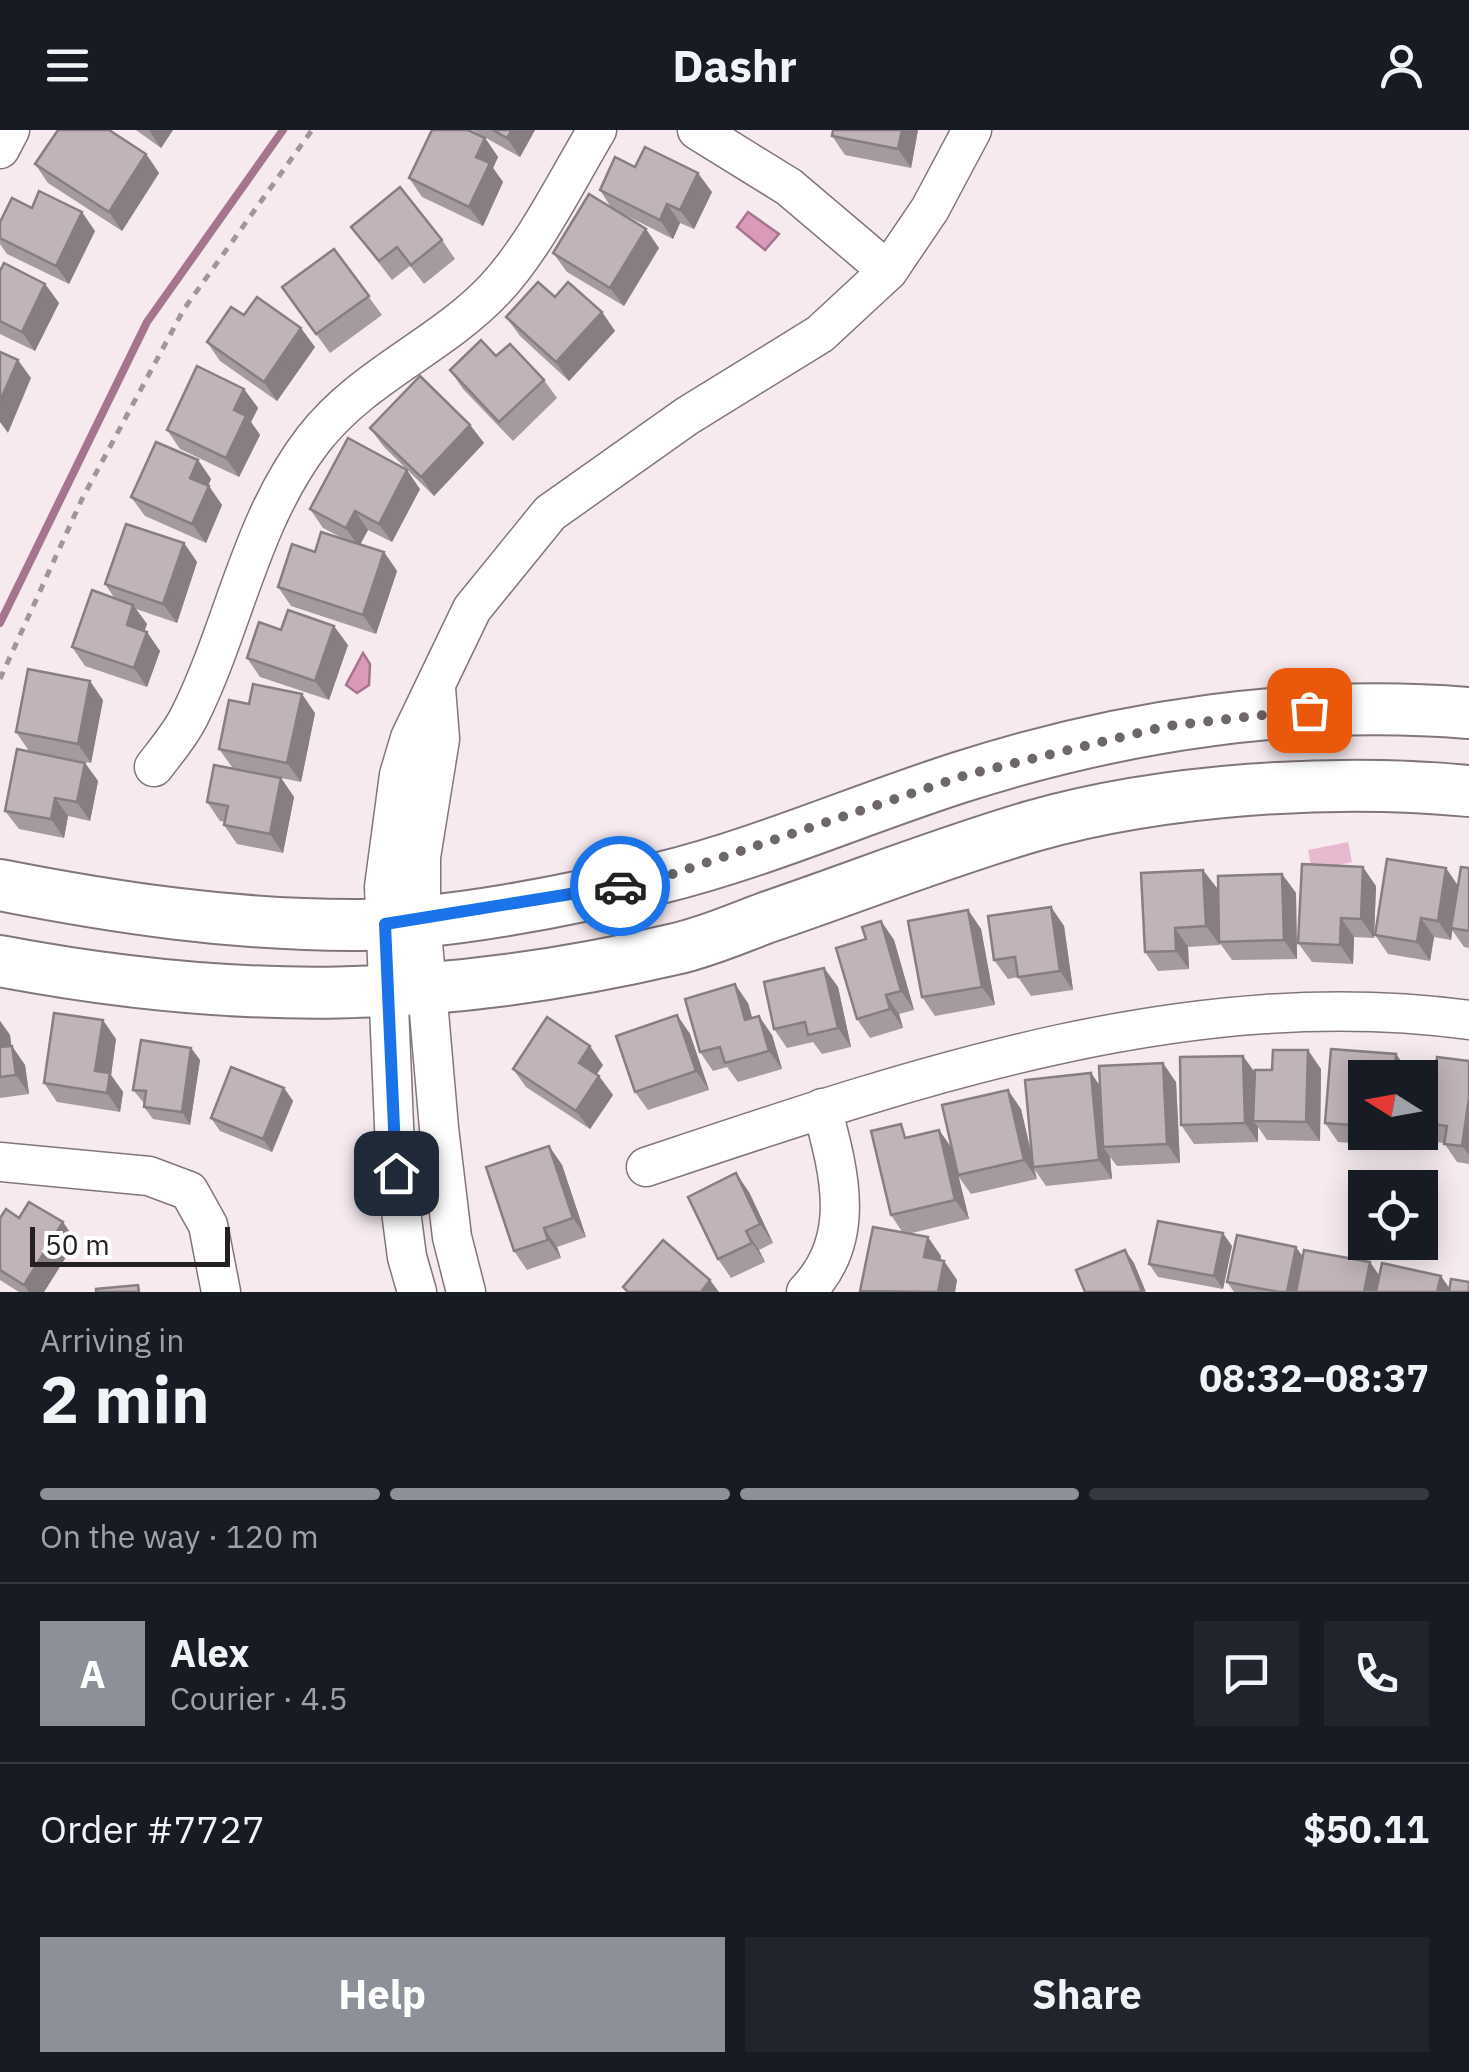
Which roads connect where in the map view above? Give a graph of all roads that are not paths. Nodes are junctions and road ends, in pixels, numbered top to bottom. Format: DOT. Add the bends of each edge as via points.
graph roads {
  1 [pos="10,130"];
  2 [pos="597,130"];
  3 [pos="696,130"];
  4 [pos="972,130"];
  5 [pos="0,149"];
  6 [pos="888,271"];
  7 [pos="1469,713"];
  8 [pos="154,767"];
  9 [pos="1469,790"];
  10 [pos="0,885"];
  11 [pos="403,922"];
  12 [pos="0,961"];
  13 [pos="407,993"];
  14 [pos="1469,1020"];
  15 [pos="822,1108"];
  16 [pos="0,1162"];
  17 [pos="646,1168"];
  18 [pos="220,1292"];
  19 [pos="416,1292"];
  20 [pos="466,1292"];
  21 [pos="806,1292"];
  1 -- 5 [label="street"];
  2 -- 8 [label="street" via="496,289 387,369 314,438 283,487 240,582 189,718"];
  3 -- 6 [label="street" via="789,187"];
  4 -- 6 [label="street"];
  6 -- 11 [label="street" via="820,334 687,416 550,513 472,609 436,688 440,739"];
  7 -- 11 [label="main road" via="1309,710 1167,726 966,775 661,878"];
  9 -- 13 [label="main road" via="1306,785 1174,799 1035,825 680,948 545,976"];
  10 -- 11 [label="main road" via="193,918"];
  11 -- 13 [label="street"];
  12 -- 13 [label="main road" via="186,990"];
  13 -- 19 [label="street" via="396,1173"];
  13 -- 20 [label="street"];
  14 -- 15 [label="street" via="1358,1014 1159,1026 1034,1047"];
  15 -- 17 [label="street"];
  15 -- 21 [label="street" via="842,1215 833,1250"];
  16 -- 18 [label="street" via="149,1176 189,1192 208,1226"];
}
